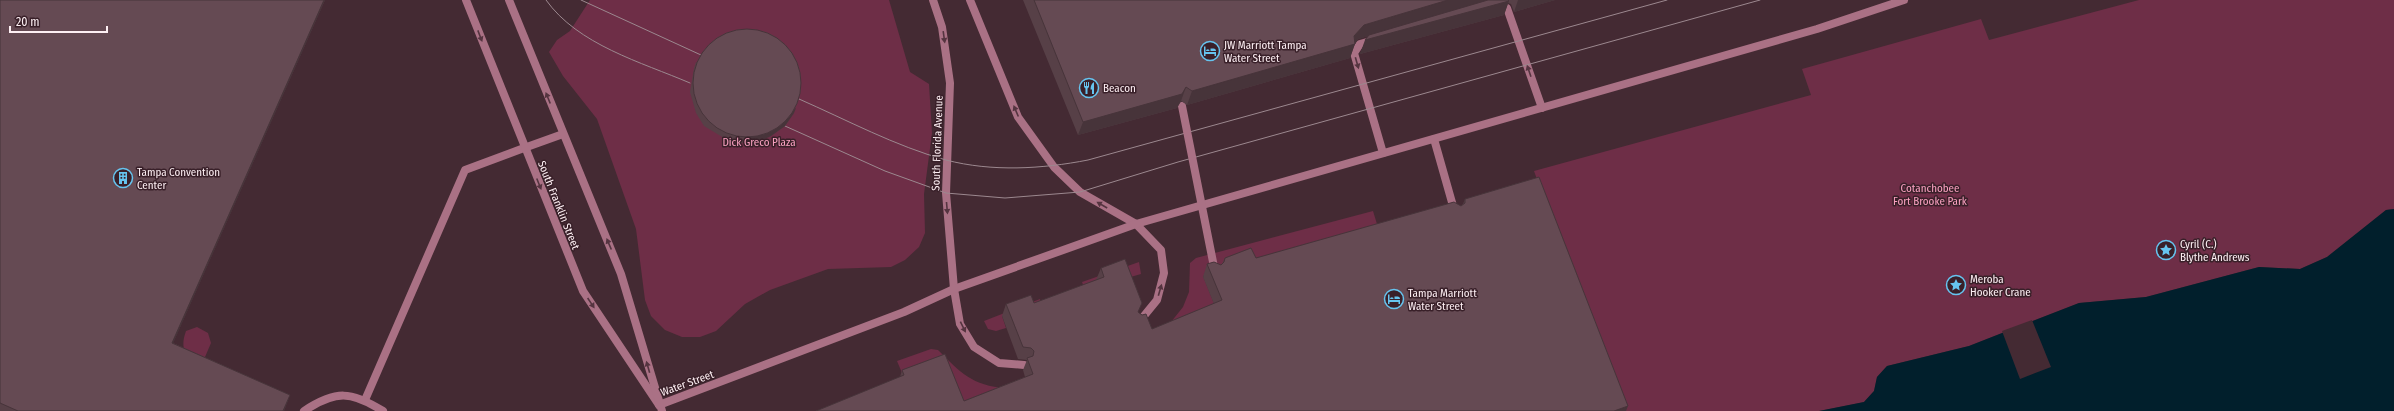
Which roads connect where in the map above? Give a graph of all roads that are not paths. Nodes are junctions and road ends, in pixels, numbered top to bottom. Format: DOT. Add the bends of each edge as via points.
graph roads {
  1 [pos="466,0"];
  2 [pos="509,0"];
  3 [pos="932,0"];
  4 [pos="970,0"];
  5 [pos="1904,0"];
  6 [pos="1888,2"];
  7 [pos="1490,6"];
  8 [pos="1383,37"];
  9 [pos="1182,106"];
  10 [pos="1542,108"];
  11 [pos="563,134"];
  12 [pos="1434,139"];
  13 [pos="524,148"];
  14 [pos="1383,153"];
  15 [pos="1454,213"];
  16 [pos="1136,224"];
  17 [pos="1215,272"];
  18 [pos="954,289"];
  19 [pos="1139,322"];
  20 [pos="1024,364"];
  21 [pos="365,400"];
  22 [pos="661,408"];
  23 [pos="304,411"];
  24 [pos="383,411"];
  1 -- 13 [label="street, South Franklin Street, one-way"];
  11 -- 2 [label="street, one-way"];
  3 -- 18 [label="street, South Florida Avenue, one-way" via="942,27 950,83 946,193"];
  16 -- 4 [label="street, one-way" via="1080,192 1054,166 1018,117"];
  5 -- 6 [label="street, Water Street"];
  6 -- 10 [label="street, Water Street" via="1817,29"];
  10 -- 7 [label="street, one-way" via="1507,8 1497,4"];
  8 -- 14 [label="street, one-way" via="1360,44 1354,53"];
  9 -- 17 [label="street, bridge"];
  10 -- 12 [label="street, Water Street"];
  11 -- 13 [label="street"];
  22 -- 11 [label="street, one-way" via="621,274"];
  12 -- 14 [label="street, Water Street"];
  12 -- 15 [label="street"];
  13 -- 21 [label="street" via="465,170"];
  13 -- 22 [label="street, South Franklin Street, one-way" via="583,291"];
  14 -- 16 [label="street, Water Street"];
  16 -- 18 [label="street, Water Street"];
  19 -- 16 [label="street, one-way" via="1157,300 1164,273 1161,250"];
  18 -- 20 [label="street, South Florida Avenue, one-way" via="960,324 974,347 999,363"];
  18 -- 22 [label="street, Water Street" via="904,312"];
  21 -- 23 [label="street" via="346,395 322,399"];
  21 -- 24 [label="street"];
}
